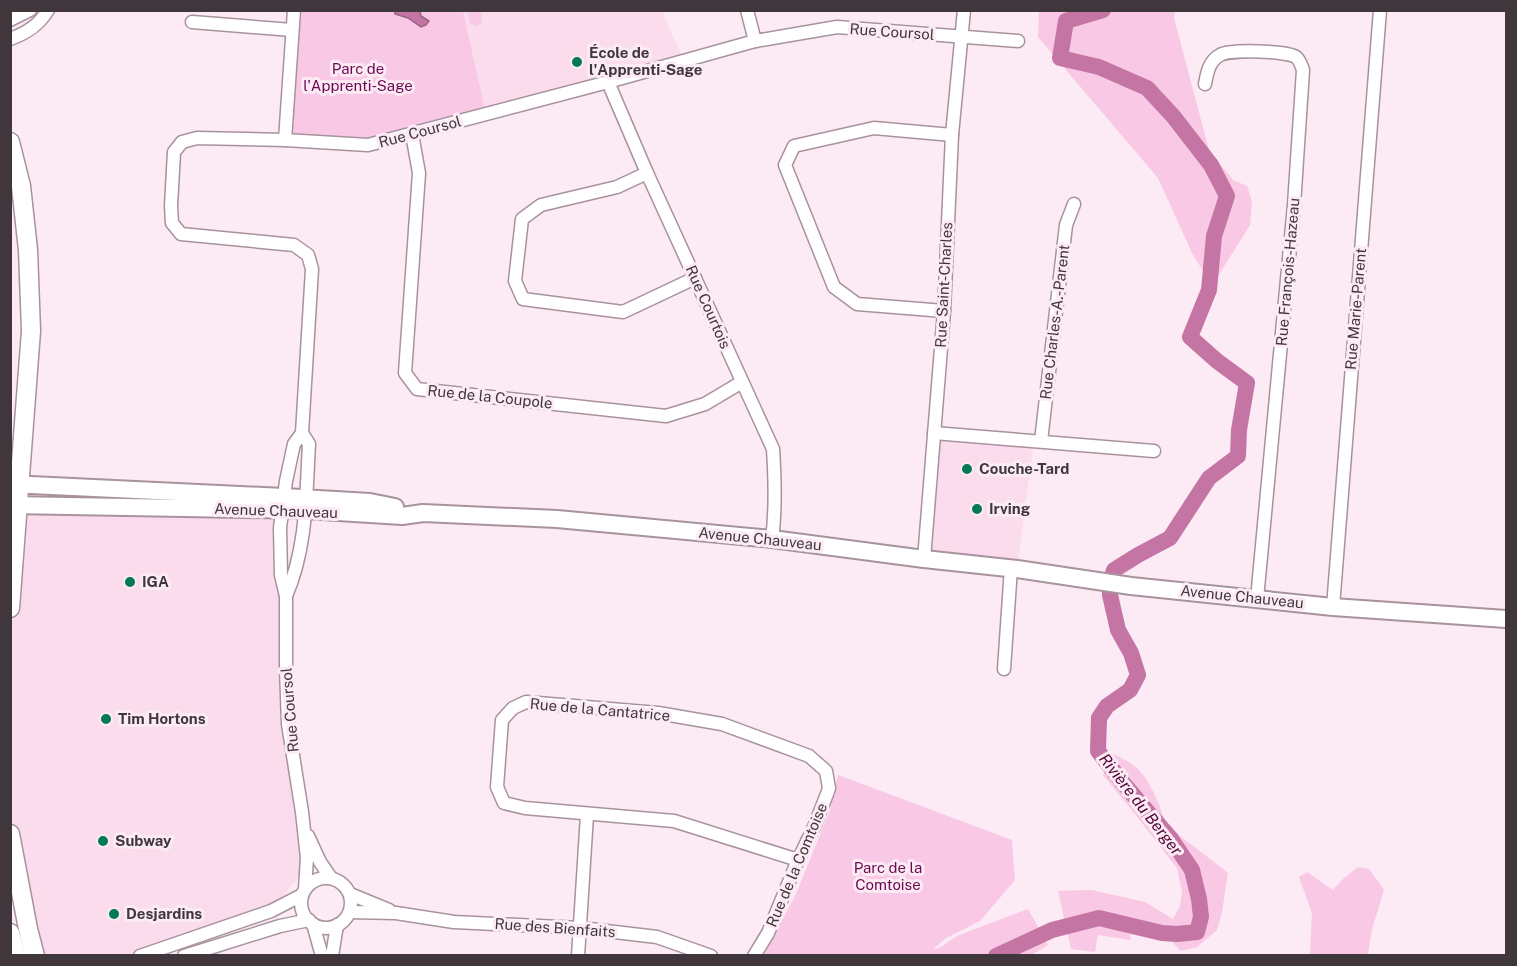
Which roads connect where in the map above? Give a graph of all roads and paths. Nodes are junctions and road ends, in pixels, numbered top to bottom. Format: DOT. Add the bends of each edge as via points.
graph roads {
  1 [pos="30,10"];
  2 [pos="48,10"];
  3 [pos="294,10"];
  4 [pos="747,10"];
  5 [pos="964,10"];
  6 [pos="1380,10"];
  7 [pos="10,20"];
  8 [pos="192,22"];
  9 [pos="292,30"];
  10 [pos="962,37"];
  11 [pos="10,39"];
  12 [pos="1018,40"];
  13 [pos="755,41"];
  14 [pos="608,82"];
  15 [pos="1205,84"];
  16 [pos="412,134"];
  17 [pos="952,135"];
  18 [pos="285,140"];
  19 [pos="10,142"];
  20 [pos="647,173"];
  21 [pos="1074,204"];
  22 [pos="695,278"];
  23 [pos="944,311"];
  24 [pos="742,382"];
  25 [pos="302,433"];
  26 [pos="934,433"];
  27 [pos="1041,441"];
  28 [pos="1154,451"];
  29 [pos="15,484"];
  30 [pos="283,503"];
  31 [pos="306,504"];
  32 [pos="14,505"];
  33 [pos="772,539"];
  34 [pos="924,560"];
  35 [pos="1011,568"];
  36 [pos="286,596"];
  37 [pos="1257,599"];
  38 [pos="1333,607"];
  39 [pos="10,608"];
  40 [pos="1506,619"];
  41 [pos="1004,669"];
  42 [pos="826,771"];
  43 [pos="587,815"];
  44 [pos="303,824"];
  45 [pos="10,834"];
  46 [pos="798,861"];
  47 [pos="331,878"];
  48 [pos="304,892"];
  49 [pos="350,894"];
  50 [pos="350,912"];
  51 [pos="396,913"];
  52 [pos="311,922"];
  53 [pos="337,925"];
  54 [pos="580,928"];
  55 [pos="10,933"];
  56 [pos="17,956"];
  57 [pos="35,956"];
  58 [pos="140,956"];
  59 [pos="184,956"];
  60 [pos="322,956"];
  61 [pos="332,956"];
  62 [pos="578,956"];
  63 [pos="711,956"];
  64 [pos="754,956"];
  1 -- 7 [label="street"];
  2 -- 11 [label="street" via="32,29"];
  3 -- 9 [label="street"];
  4 -- 13 [label="street"];
  5 -- 10 [label="street, Rue Saint-Charles"];
  6 -- 38 [label="street, Rue Marie-Parent"];
  8 -- 9 [label="street"];
  9 -- 18 [label="street"];
  10 -- 12 [label="street, Rue Coursol"];
  10 -- 13 [label="street, Rue Coursol" via="837,27"];
  10 -- 17 [label="street, Rue Saint-Charles"];
  13 -- 14 [label="street, Rue Coursol"];
  14 -- 16 [label="street, Rue Coursol"];
  14 -- 20 [label="street, Rue Courtois"];
  15 -- 37 [label="street, Rue François-Hazeau" via="1214,60 1235,51 1286,54 1295,57 1303,70"];
  16 -- 18 [label="street, Rue Coursol" via="368,145"];
  16 -- 24 [label="street, Rue de la Coupole" via="419,173 405,374 417,389 666,416 705,404"];
  17 -- 23 [label="street, Rue Saint-Charles"];
  17 -- 23 [label="street" via="874,128 794,146 785,165 834,287 857,304"];
  18 -- 25 [label="street, Rue Coursol" via="197,138 182,142 174,152 172,223 181,234 294,245 308,255 312,269"];
  19 -- 29 [label="highway" via="21,186 31,320"];
  20 -- 22 [label="street, Rue Courtois"];
  20 -- 22 [label="street" via="617,187 541,205 522,219 515,281 523,299 623,312"];
  21 -- 27 [label="street, Rue Charles-A.-Parent" via="1066,225"];
  22 -- 24 [label="street, Rue Courtois"];
  23 -- 26 [label="street, Rue Saint-Charles"];
  24 -- 33 [label="street, Rue Courtois" via="773,449"];
  25 -- 30 [label="street, Rue Coursol" via="294,444"];
  25 -- 31 [label="street, Rue Coursol" via="309,444"];
  26 -- 27 [label="street"];
  26 -- 34 [label="street, Rue Saint-Charles"];
  27 -- 28 [label="street"];
  29 -- 30 [label="main road"];
  29 -- 32 [label="highway"];
  30 -- 31 [label="main road, Avenue Chauveau"];
  30 -- 32 [label="main road, Avenue Chauveau"];
  30 -- 36 [label="street, Rue Coursol" via="281,575"];
  31 -- 33 [label="main road, Avenue Chauveau" via="370,502 423,513 557,519"];
  31 -- 36 [label="street, Rue Coursol" via="294,577"];
  32 -- 39 [label="highway"];
  33 -- 34 [label="main road, Avenue Chauveau"];
  34 -- 35 [label="main road, Avenue Chauveau"];
  35 -- 37 [label="main road, Avenue Chauveau"];
  35 -- 41 [label="street"];
  36 -- 44 [label="street, Rue Coursol" via="288,724"];
  37 -- 38 [label="main road, Avenue Chauveau"];
  38 -- 40 [label="main road, Avenue Chauveau"];
  42 -- 43 [label="street, Rue de la Cantatrice" via="809,756 722,724 658,713 526,702 513,708 502,720 497,787 504,803"];
  42 -- 46 [label="street, Rue de la Comtoise" via="829,788"];
  43 -- 46 [label="street, Rue de la Cantatrice" via="674,821"];
  43 -- 54 [label="street"];
  44 -- 47 [label="street, Rue Coursol"];
  44 -- 48 [label="street, Rue Coursol" via="307,858"];
  45 -- 57 [label="highway"];
  46 -- 64 [label="street, Rue de la Comtoise" via="768,933"];
  47 -- 48 [label="street" via="316,880"];
  47 -- 49 [label="street" via="343,884"];
  48 -- 52 [label="street" via="302,909"];
  48 -- 58 [label="street" via="271,911"];
  49 -- 50 [label="street"];
  49 -- 51 [label="street, Rue des Bienfaits"];
  50 -- 51 [label="street, Rue des Bienfaits"];
  50 -- 53 [label="street"];
  51 -- 54 [label="street, Rue des Bienfaits" via="454,922"];
  52 -- 53 [label="street" via="321,927"];
  52 -- 59 [label="street" via="280,926"];
  52 -- 60 [label="street"];
  53 -- 61 [label="street"];
  54 -- 62 [label="street"];
  54 -- 63 [label="street, Rue des Bienfaits" via="657,937"];
  55 -- 56 [label="highway"];
}
